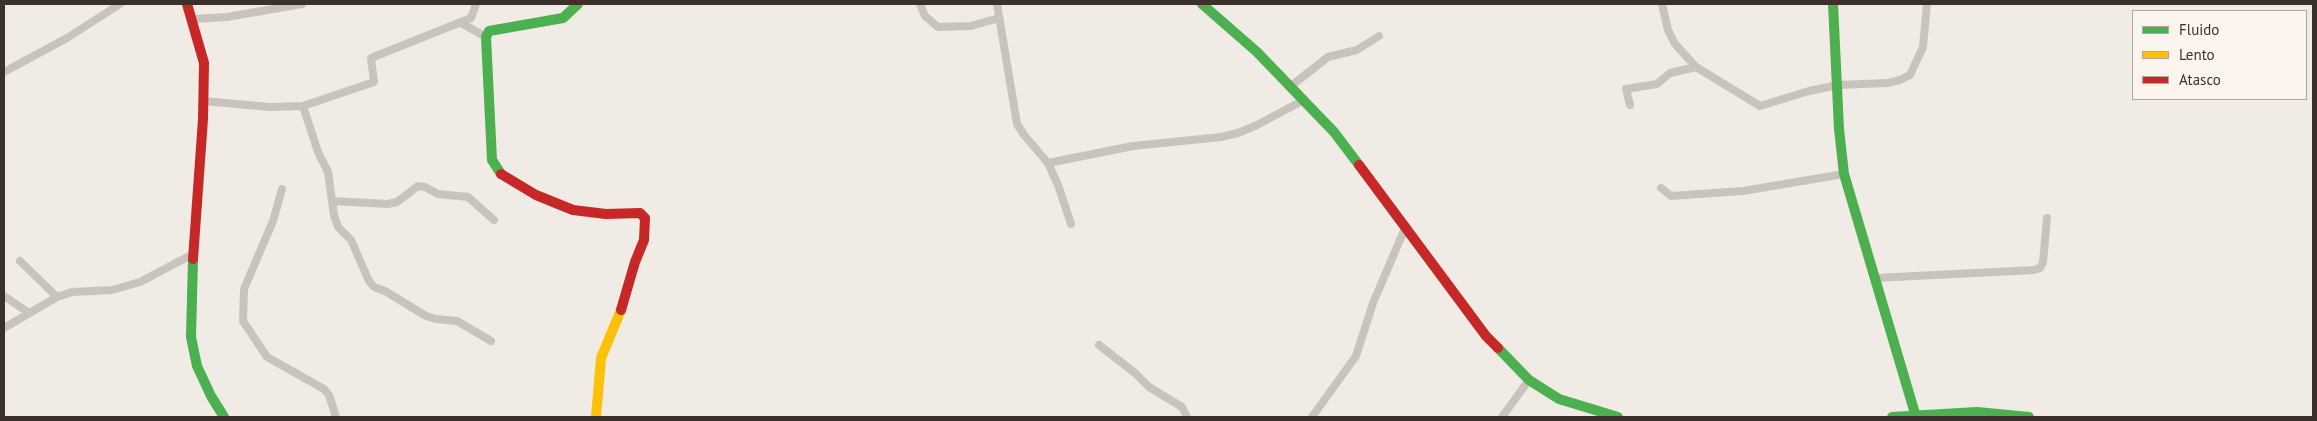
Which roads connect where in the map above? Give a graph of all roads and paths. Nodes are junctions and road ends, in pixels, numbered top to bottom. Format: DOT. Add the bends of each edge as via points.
graph roads {
  1 [pos="120,4"];
  2 [pos="187,4"];
  3 [pos="302,4"];
  4 [pos="476,4"];
  5 [pos="578,4"];
  6 [pos="920,4"];
  7 [pos="997,4"];
  8 [pos="1202,4"];
  9 [pos="1662,4"];
  10 [pos="1833,4"];
  11 [pos="1927,4"];
  12 [pos="999,18"];
  13 [pos="193,19"];
  14 [pos="461,23"];
  15 [pos="1379,36"];
  16 [pos="486,38"];
  17 [pos="1696,68"];
  18 [pos="4,72"];
  19 [pos="1838,85"];
  20 [pos="1291,86"];
  21 [pos="1304,100"];
  22 [pos="203,101"];
  23 [pos="1630,105"];
  24 [pos="303,106"];
  25 [pos="1048,163"];
  26 [pos="1844,174"];
  27 [pos="1661,188"];
  28 [pos="282,189"];
  29 [pos="332,201"];
  30 [pos="2048,218"];
  31 [pos="494,220"];
  32 [pos="1071,224"];
  33 [pos="1406,226"];
  34 [pos="194,254"];
  35 [pos="20,261"];
  36 [pos="1875,278"];
  37 [pos="4,296"];
  38 [pos="57,297"];
  39 [pos="29,313"];
  40 [pos="4,328"];
  41 [pos="491,341"];
  42 [pos="1099,345"];
  43 [pos="1529,380"];
  44 [pos="1916,416"];
  45 [pos="224,417"];
  46 [pos="336,417"];
  47 [pos="596,417"];
  48 [pos="1187,417"];
  49 [pos="1312,417"];
  50 [pos="1502,417"];
  51 [pos="1617,417"];
  52 [pos="1892,417"];
  53 [pos="2030,417"];
  1 -- 18 [label="street" via="74,34"];
  2 -- 13 [label="street"];
  3 -- 13 [label="street" via="227,17"];
  4 -- 14 [label="street" via="471,18"];
  5 -- 16 [label="street" via="562,18 489,31"];
  6 -- 12 [label="street" via="925,16 938,28 971,26"];
  7 -- 12 [label="street"];
  8 -- 20 [label="street"];
  9 -- 17 [label="street" via="1672,37"];
  10 -- 19 [label="street"];
  11 -- 19 [label="street" via="1923,47 1910,75 1888,83"];
  12 -- 25 [label="street" via="1017,124"];
  13 -- 22 [label="street" via="204,63"];
  14 -- 16 [label="street"];
  14 -- 24 [label="street" via="371,58 374,82"];
  15 -- 20 [label="street" via="1357,50 1328,57"];
  16 -- 47 [label="street" via="492,160 501,174 536,195 573,210 606,214 640,213 645,218 644,240 615,328 601,358"];
  17 -- 19 [label="street" via="1760,106"];
  17 -- 23 [label="street" via="1670,73 1657,84 1626,89"];
  19 -- 26 [label="street"];
  20 -- 21 [label="street"];
  21 -- 25 [label="street" via="1238,133 1133,146"];
  21 -- 33 [label="street" via="1334,132"];
  22 -- 24 [label="street"];
  22 -- 34 [label="street"];
  24 -- 29 [label="street" via="328,172"];
  25 -- 32 [label="street"];
  26 -- 27 [label="street" via="1734,191 1671,196"];
  26 -- 36 [label="street"];
  28 -- 46 [label="street" via="273,220 244,289 243,321 267,356 324,389"];
  29 -- 31 [label="street" via="388,204 397,202 418,186 438,194 468,197"];
  29 -- 41 [label="street" via="338,227 352,240 374,287 426,316 457,321"];
  30 -- 36 [label="street" via="2040,268"];
  33 -- 43 [label="street" via="1486,336"];
  33 -- 49 [label="street" via="1373,303 1360,348"];
  34 -- 38 [label="street" via="140,282 112,290 72,292"];
  34 -- 45 [label="street" via="191,336 197,366"];
  35 -- 38 [label="street"];
  36 -- 44 [label="street"];
  37 -- 39 [label="street"];
  38 -- 39 [label="street"];
  39 -- 40 [label="street"];
  42 -- 48 [label="street" via="1149,387 1182,408"];
  43 -- 50 [label="street"];
  43 -- 51 [label="street" via="1560,399"];
  44 -- 52 [label="street"];
  44 -- 53 [label="street" via="1977,412"];
}
